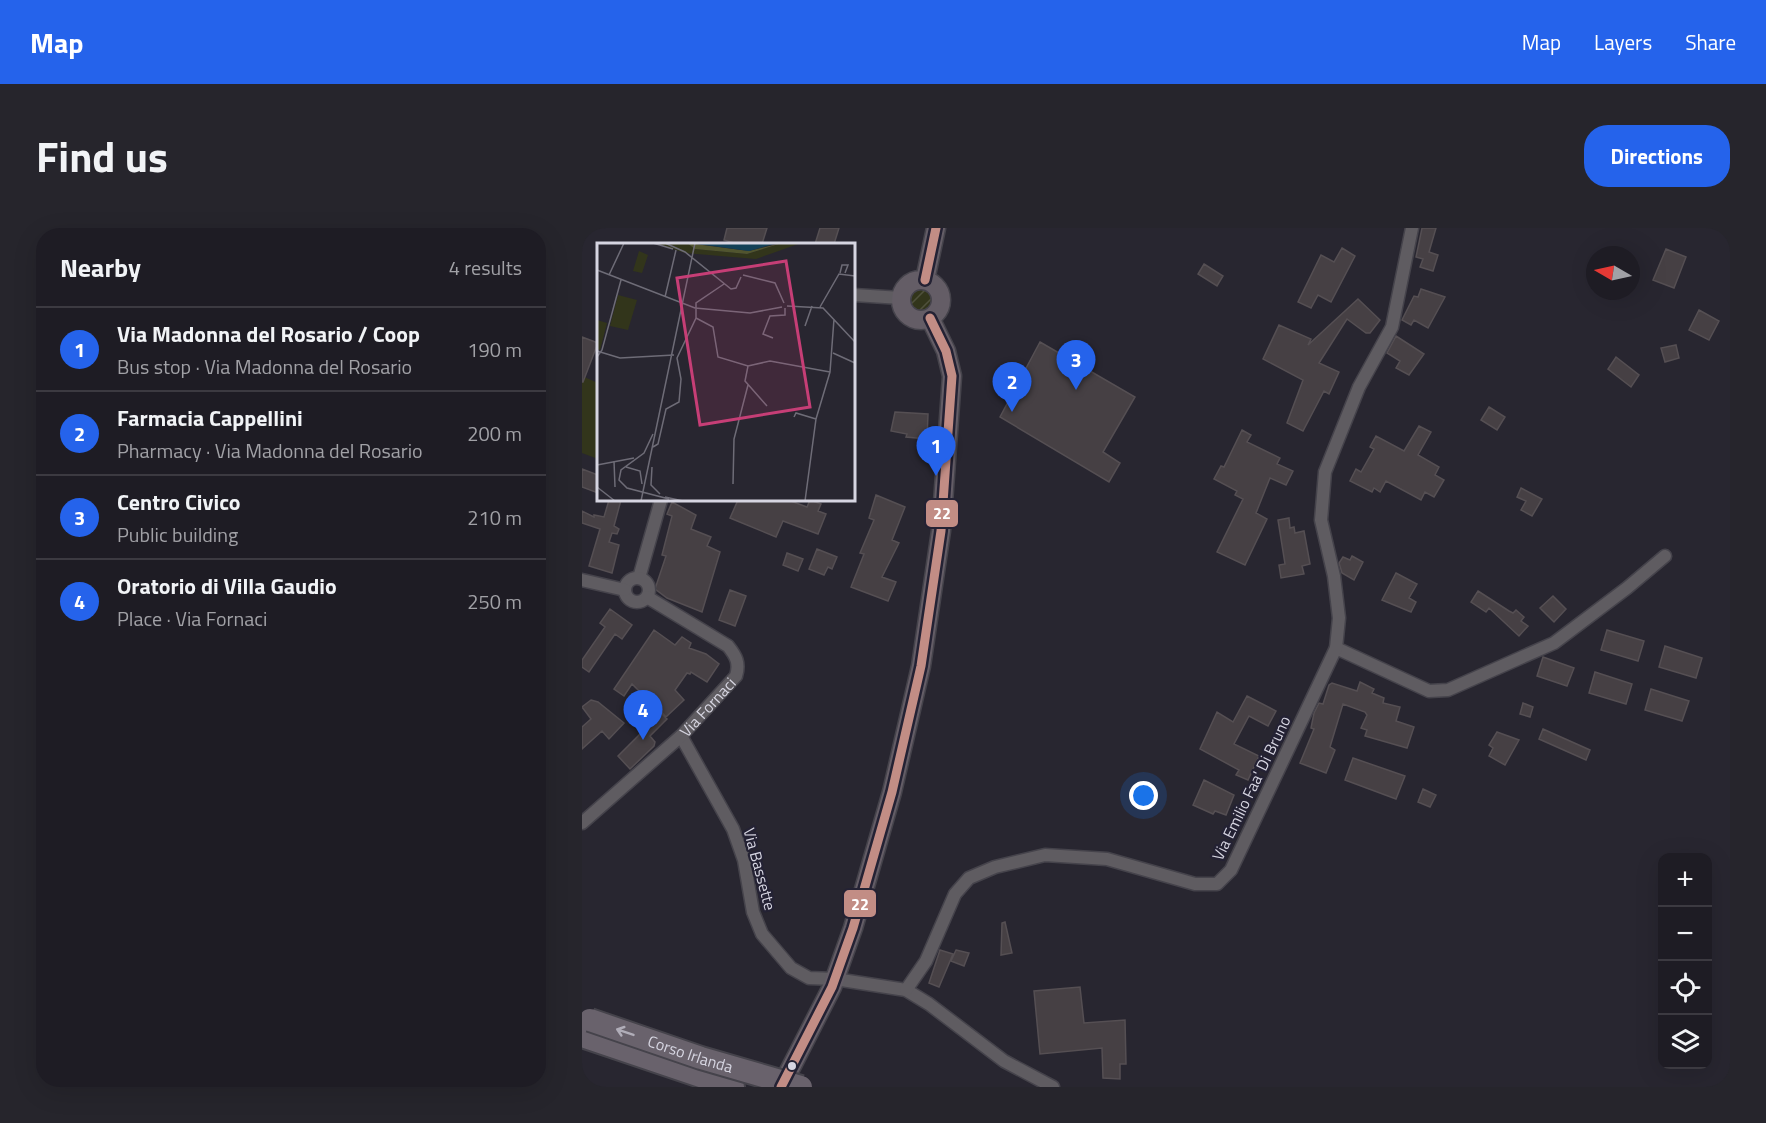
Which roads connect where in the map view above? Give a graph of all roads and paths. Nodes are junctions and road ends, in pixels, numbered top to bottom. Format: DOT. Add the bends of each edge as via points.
graph roads {
  1 [pos="936,228"];
  2 [pos="1412,228"];
  3 [pos="925,280"];
  4 [pos="855,295"];
  5 [pos="901,298"];
  6 [pos="930,318"];
  7 [pos="661,501"];
  8 [pos="1665,556"];
  9 [pos="639,578"];
  10 [pos="582,580"];
  11 [pos="625,590"];
  12 [pos="647,597"];
  13 [pos="1336,648"];
  14 [pos="1486,671"];
  15 [pos="1501,678"];
  16 [pos="681,736"];
  17 [pos="582,823"];
  18 [pos="835,979"];
  19 [pos="906,990"];
  20 [pos="582,1017"];
  21 [pos="582,1036"];
  22 [pos="733,1087"];
  23 [pos="781,1087"];
  24 [pos="801,1087"];
  25 [pos="1053,1087"];
  1 -- 3 [label="street"];
  2 -- 13 [label="street, Via Emilio Faa' Di Bruno" via="1392,327 1359,387 1325,472 1321,520 1339,618"];
  3 -- 5 [label="street" via="909,284"];
  3 -- 6 [label="street" via="934,285 941,297 940,307"];
  4 -- 5 [label="street"];
  5 -- 6 [label="street" via="910,317"];
  6 -- 18 [label="street" via="946,351 952,376 936,571 921,666 892,792"];
  7 -- 9 [label="street"];
  8 -- 14 [label="street" via="1554,643"];
  9 -- 11 [label="street" via="629,581"];
  9 -- 12 [label="street" via="648,585"];
  10 -- 11 [label="street, Via Fornaci"];
  11 -- 12 [label="street, Via Fornaci" via="628,598 636,602"];
  12 -- 16 [label="street, Via Fornaci" via="712,635 736,656 738,668 731,685"];
  13 -- 14 [label="street" via="1429,691 1448,690"];
  13 -- 19 [label="street, Via Emilio Faa' Di Bruno" via="1231,870 1217,884 1196,884 1107,859 1045,855 995,867 969,878 955,894 926,961"];
  14 -- 15 [label="street"];
  16 -- 17 [label="street, Via Fornaci"];
  16 -- 18 [label="street, Via Bassette" via="733,829 762,934 791,968 809,978"];
  18 -- 19 [label="street, Via Bassette"];
  18 -- 23 [label="street"];
  19 -- 25 [label="street, Via Bassette" via="1004,1061"];
  24 -- 20 [label="highway, Corso Irlanda, one-way, bridge" via="701,1059"];
  21 -- 22 [label="highway, Corso Irlanda"];
}
